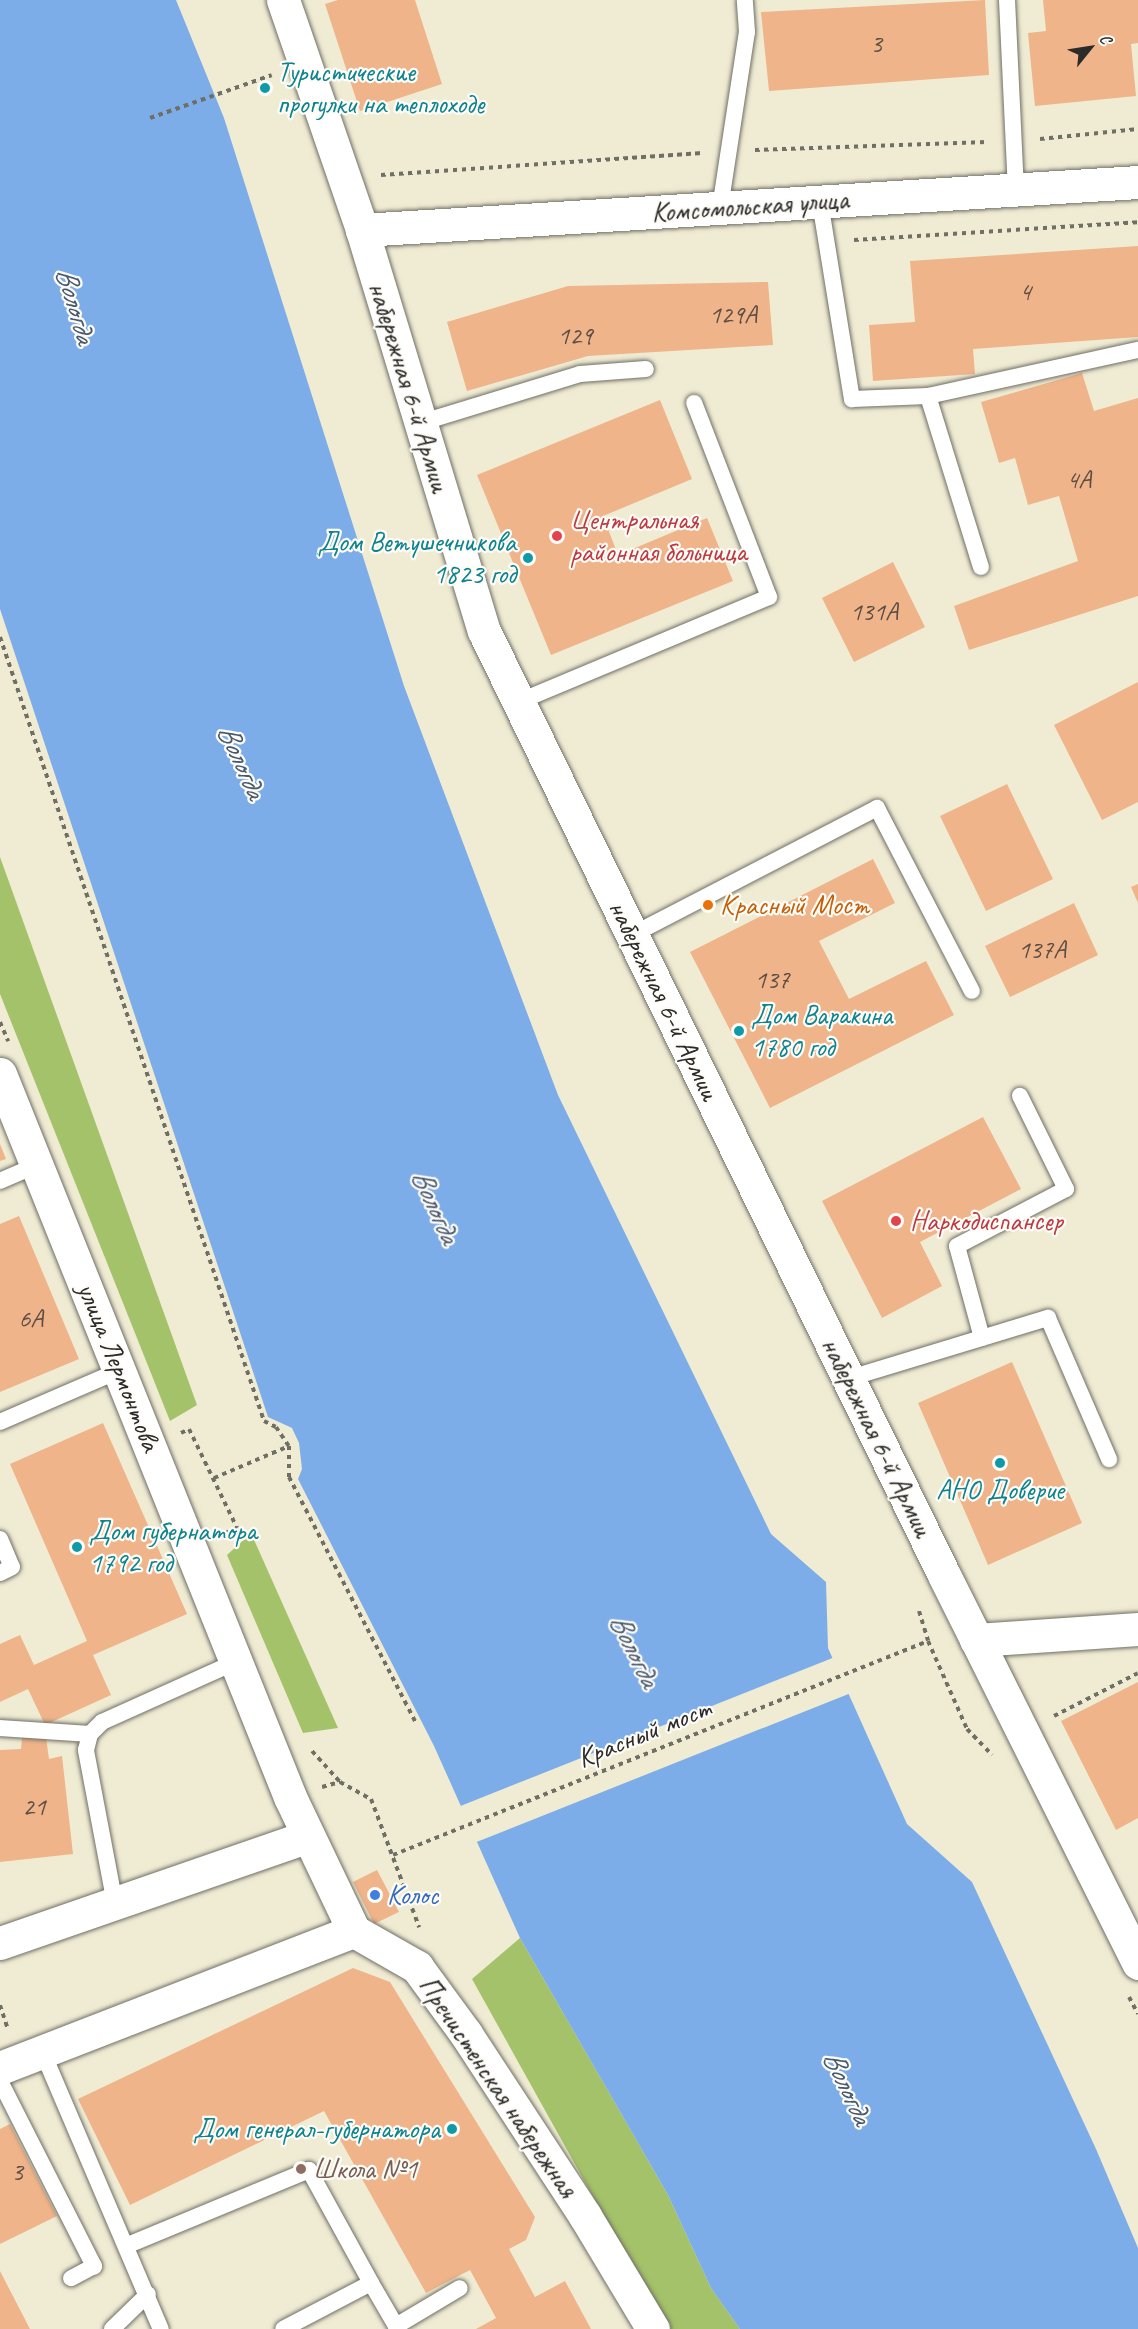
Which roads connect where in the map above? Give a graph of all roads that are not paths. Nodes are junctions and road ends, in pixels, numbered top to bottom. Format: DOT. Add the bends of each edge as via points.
graph roads {
  1 [pos="283,0"];
  2 [pos="745,0"];
  3 [pos="1007,0"];
  4 [pos="1138,182"];
  5 [pos="1016,189"];
  6 [pos="820,202"];
  7 [pos="720,208"];
  8 [pos="362,230"];
  9 [pos="1138,351"];
  10 [pos="646,369"];
  11 [pos="928,396"];
  12 [pos="694,404"];
  13 [pos="420,423"];
  14 [pos="981,567"];
  15 [pos="518,702"];
  16 [pos="632,935"];
  17 [pos="972,991"];
  18 [pos="0,1074"];
  19 [pos="1020,1096"];
  20 [pos="37,1165"];
  21 [pos="0,1181"];
  22 [pos="982,1338"];
  23 [pos="120,1370"];
  24 [pos="850,1378"];
  25 [pos="0,1422"];
  26 [pos="1109,1459"];
  27 [pos="0,1539"];
  28 [pos="0,1573"];
  29 [pos="1138,1629"];
  30 [pos="976,1640"];
  31 [pos="238,1661"];
  32 [pos="0,1728"];
  33 [pos="90,1734"];
  34 [pos="306,1837"];
  35 [pos="115,1904"];
  36 [pos="354,1931"];
  37 [pos="0,1943"];
  38 [pos="1138,1963"];
  39 [pos="43,2053"];
  40 [pos="0,2068"];
  41 [pos="0,2081"];
  42 [pos="128,2246"];
  43 [pos="71,2278"];
  44 [pos="371,2283"];
  45 [pos="460,2288"];
  46 [pos="148,2294"];
  47 [pos="112,2329"];
  48 [pos="161,2329"];
  49 [pos="283,2329"];
  50 [pos="653,2329"];
  1 -- 8 [label="street, набережная 6-й Армии"];
  2 -- 7 [label="lane" via="747,32"];
  3 -- 5 [label="lane"];
  4 -- 5 [label="street, Комсомольская улица"];
  5 -- 6 [label="street, Комсомольская улица"];
  6 -- 7 [label="street, Комсомольская улица"];
  6 -- 11 [label="lane" via="852,399"];
  7 -- 8 [label="street, Комсомольская улица"];
  8 -- 13 [label="street, набережная 6-й Армии"];
  9 -- 11 [label="lane"];
  10 -- 13 [label="lane" via="580,374"];
  11 -- 14 [label="lane"];
  12 -- 15 [label="lane" via="769,597"];
  13 -- 15 [label="street, набережная 6-й Армии" via="484,631"];
  15 -- 16 [label="street, набережная 6-й Армии"];
  16 -- 17 [label="lane" via="877,808"];
  16 -- 24 [label="street, набережная 6-й Армии"];
  18 -- 20 [label="street, улица Лермонтова"];
  19 -- 22 [label="lane" via="1066,1189 957,1246"];
  20 -- 21 [label="lane"];
  20 -- 23 [label="street, улица Лермонтова"];
  22 -- 24 [label="lane"];
  22 -- 26 [label="lane" via="1048,1318"];
  23 -- 25 [label="lane"];
  23 -- 31 [label="street, улица Лермонтова"];
  24 -- 30 [label="street, набережная 6-й Армии"];
  27 -- 28 [label="lane" via="12,1567"];
  29 -- 30 [label="street"];
  30 -- 38 [label="street, набережная 6-й Армии"];
  31 -- 33 [label="lane" via="102,1722"];
  31 -- 34 [label="street, улица Лермонтова"];
  32 -- 33 [label="lane"];
  33 -- 35 [label="lane" via="86,1750"];
  34 -- 35 [label="street"];
  34 -- 36 [label="street"];
  35 -- 37 [label="street"];
  36 -- 39 [label="street"];
  36 -- 50 [label="street, Пречистенская набережная" via="417,1967 517,2110"];
  39 -- 40 [label="street"];
  39 -- 42 [label="lane"];
  41 -- 43 [label="lane" via="94,2266"];
  42 -- 44 [label="lane" via="309,2170"];
  42 -- 46 [label="lane"];
  44 -- 45 [label="lane" via="396,2326"];
  44 -- 49 [label="lane"];
  46 -- 47 [label="lane"];
  46 -- 48 [label="lane"];
}
